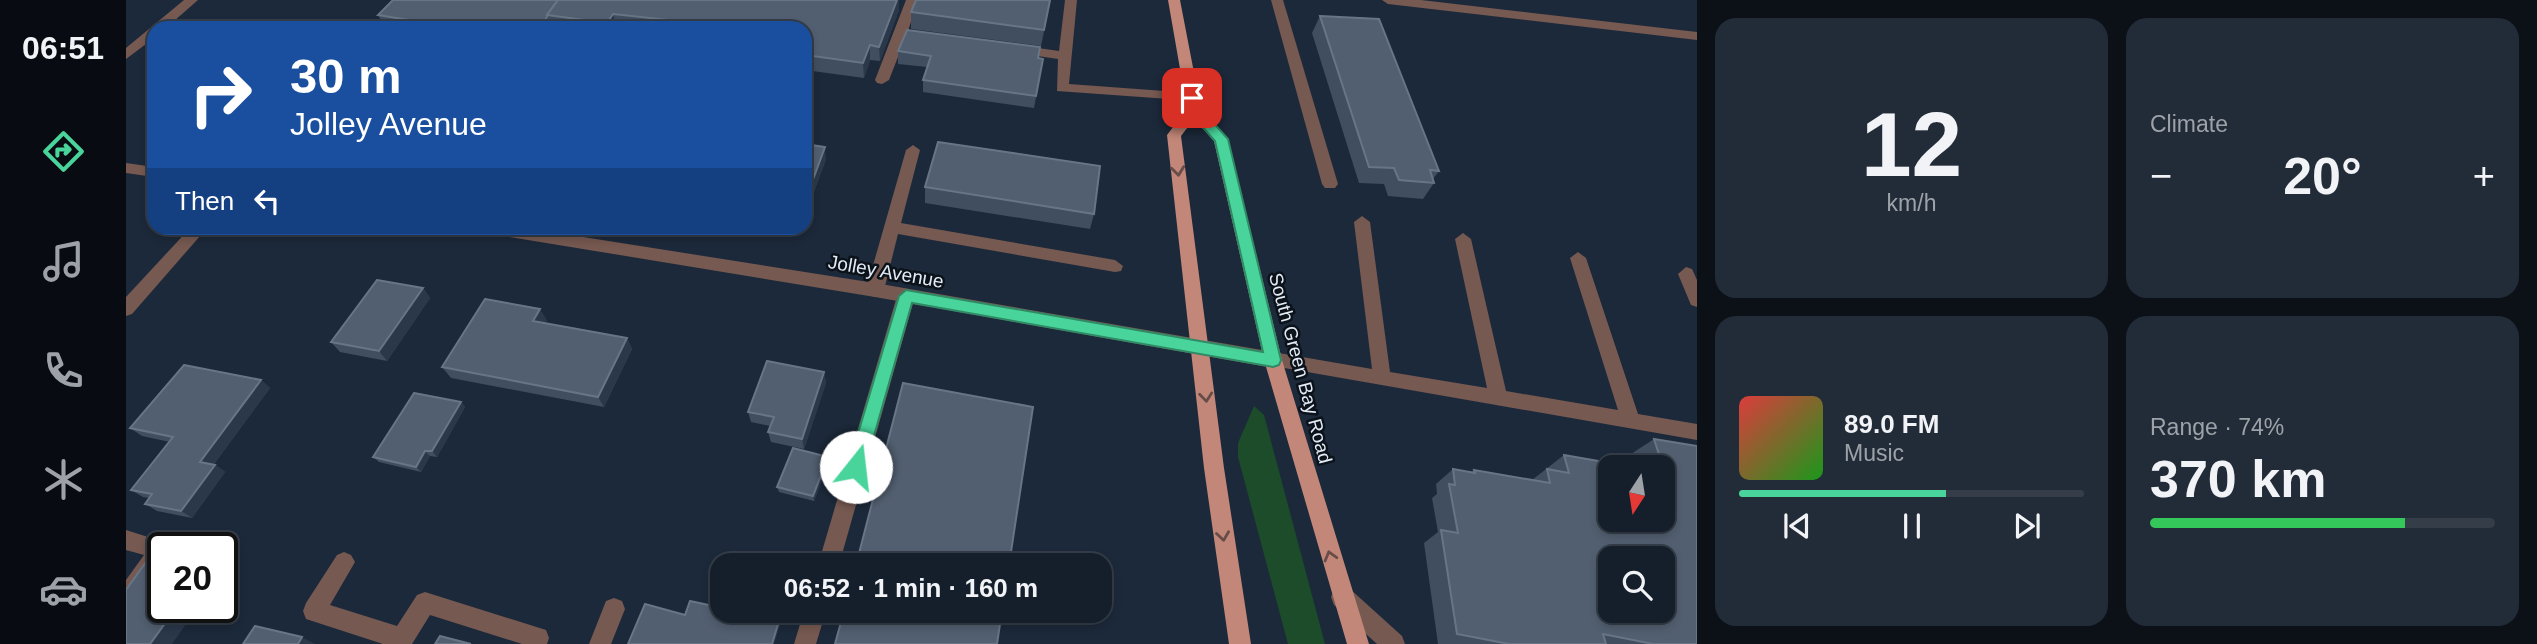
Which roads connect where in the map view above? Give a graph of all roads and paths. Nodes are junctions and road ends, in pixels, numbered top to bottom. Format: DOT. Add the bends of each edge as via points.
graph roads {
  1 [pos="192,0"];
  2 [pos="912,0"];
  3 [pos="1071,0"];
  4 [pos="1174,0"];
  5 [pos="1277,0"];
  6 [pos="1388,0"];
  7 [pos="166,21"];
  8 [pos="900,34"];
  9 [pos="1697,36"];
  10 [pos="147,38"];
  11 [pos="941,40"];
  12 [pos="997,47"];
  13 [pos="126,55"];
  14 [pos="1066,56"];
  15 [pos="882,80"];
  16 [pos="1193,104"];
  17 [pos="913,150"];
  18 [pos="126,168"];
  19 [pos="147,171"];
  20 [pos="1330,184"];
  21 [pos="1362,222"];
  22 [pos="892,227"];
  23 [pos="193,235"];
  24 [pos="535,235"];
  25 [pos="1463,239"];
  26 [pos="1578,258"];
  27 [pos="1115,266"];
  28 [pos="1686,274"];
  29 [pos="875,290"];
  30 [pos="906,296"];
  31 [pos="1697,300"];
  32 [pos="126,309"];
  33 [pos="1200,348"];
  34 [pos="1273,360"];
  35 [pos="1382,379"];
  36 [pos="1498,398"];
  37 [pos="1631,420"];
  38 [pos="1697,432"];
  39 [pos="126,540"];
  40 [pos="831,553"];
  41 [pos="344,562"];
  42 [pos="1342,597"];
  43 [pos="126,598"];
  44 [pos="614,610"];
  45 [pos="811,623"];
  46 [pos="401,642"];
  47 [pos="536,644"];
  48 [pos="600,644"];
  49 [pos="805,644"];
  50 [pos="1240,644"];
  51 [pos="1358,644"];
  52 [pos="1394,644"];
  1 -- 7 [label="street"];
  2 -- 8 [label="street"];
  3 -- 14 [label="street"];
  4 -- 16 [label="main road"];
  5 -- 20 [label="street"];
  6 -- 9 [label="street"];
  8 -- 11 [label="street"];
  8 -- 15 [label="street"];
  10 -- 13 [label="street"];
  12 -- 14 [label="street"];
  14 -- 16 [label="street" via="1062,88"];
  16 -- 33 [label="main road, one-way" via="1174,135"];
  16 -- 34 [label="main road, South Green Bay Road" via="1221,139"];
  17 -- 22 [label="street"];
  18 -- 19 [label="street"];
  21 -- 35 [label="street"];
  22 -- 27 [label="street"];
  22 -- 29 [label="street"];
  23 -- 32 [label="street"];
  24 -- 29 [label="street, Jolley Avenue"];
  25 -- 36 [label="street"];
  26 -- 37 [label="street"];
  28 -- 31 [label="street"];
  29 -- 30 [label="street, Jolley Avenue"];
  30 -- 33 [label="street, Jolley Avenue"];
  30 -- 40 [label="street"];
  33 -- 34 [label="street, Jolley Avenue"];
  33 -- 50 [label="main road, one-way"];
  34 -- 35 [label="street, Jolley Avenue"];
  42 -- 34 [label="main road, South Green Bay Road, one-way"];
  35 -- 36 [label="street, Jolley Avenue"];
  36 -- 37 [label="street, Jolley Avenue"];
  37 -- 38 [label="street, Jolley Avenue"];
  39 -- 43 [label="street" via="160,550"];
  41 -- 46 [label="street" via="314,611"];
  42 -- 51 [label="main road, South Green Bay Road"];
  42 -- 52 [label="street"];
  44 -- 48 [label="street"];
  45 -- 49 [label="street"];
  46 -- 47 [label="street" via="425,603 538,638"];
}
